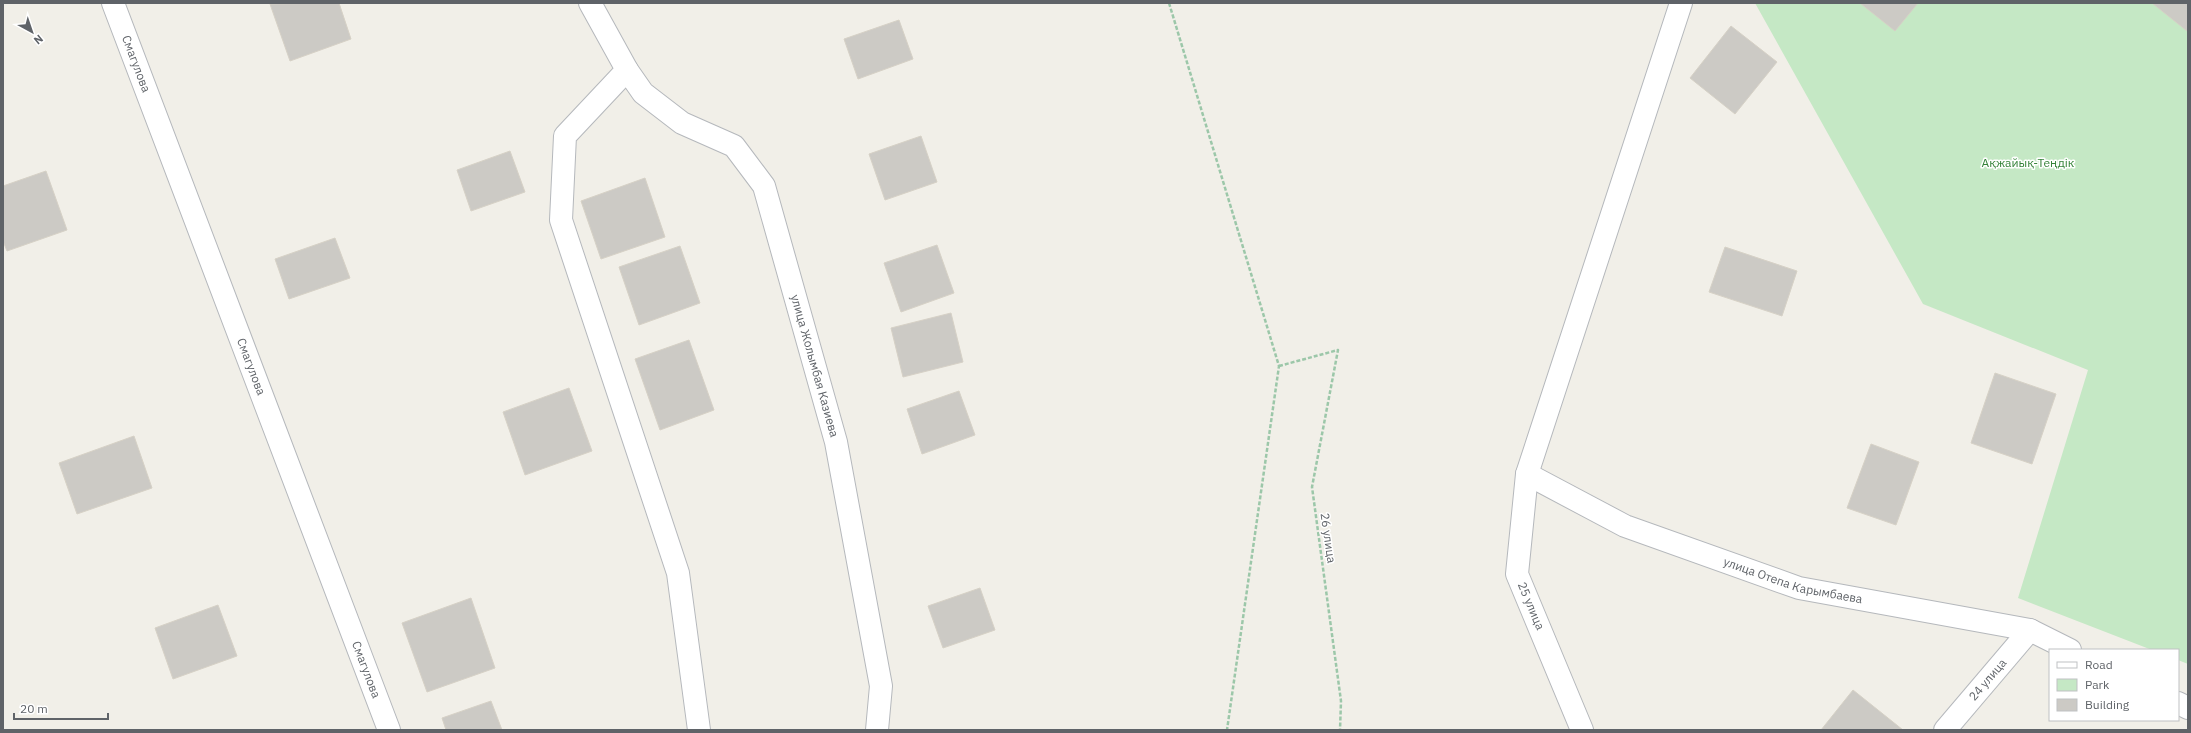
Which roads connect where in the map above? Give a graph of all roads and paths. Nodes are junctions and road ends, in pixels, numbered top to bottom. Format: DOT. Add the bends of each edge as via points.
graph roads {
  1 [pos="113,3"];
  2 [pos="590,3"];
  3 [pos="1169,3"];
  4 [pos="1681,3"];
  5 [pos="627,70"];
  6 [pos="1280,366"];
  7 [pos="1527,474"];
  8 [pos="2030,630"];
  9 [pos="2068,649"];
  10 [pos="2179,704"];
  11 [pos="2188,708"];
  12 [pos="390,730"];
  13 [pos="699,730"];
  14 [pos="877,730"];
  15 [pos="1227,730"];
  16 [pos="1340,730"];
  17 [pos="1582,730"];
  18 [pos="1945,730"];
  1 -- 12 [label="street, Смагулова"];
  2 -- 5 [label="street, улица Жолымбая Казиева"];
  3 -- 6 [label="path"];
  4 -- 7 [label="street, 25 улица"];
  5 -- 13 [label="street" via="565,136 561,220 678,573"];
  5 -- 14 [label="street, улица Жолымбая Казиева" via="643,94 682,123 734,146 764,186 836,442 881,686"];
  6 -- 15 [label="path"];
  6 -- 16 [label="path, 26 улица" via="1338,350 1312,487 1342,701"];
  7 -- 8 [label="street, улица Отепа Карымбаева" via="1625,526 1798,588"];
  7 -- 17 [label="street, 25 улица" via="1517,574"];
  8 -- 9 [label="street, улица Отепа Карымбаева"];
  8 -- 18 [label="street, 24 улица"];
  10 -- 11 [label="street"];
}
